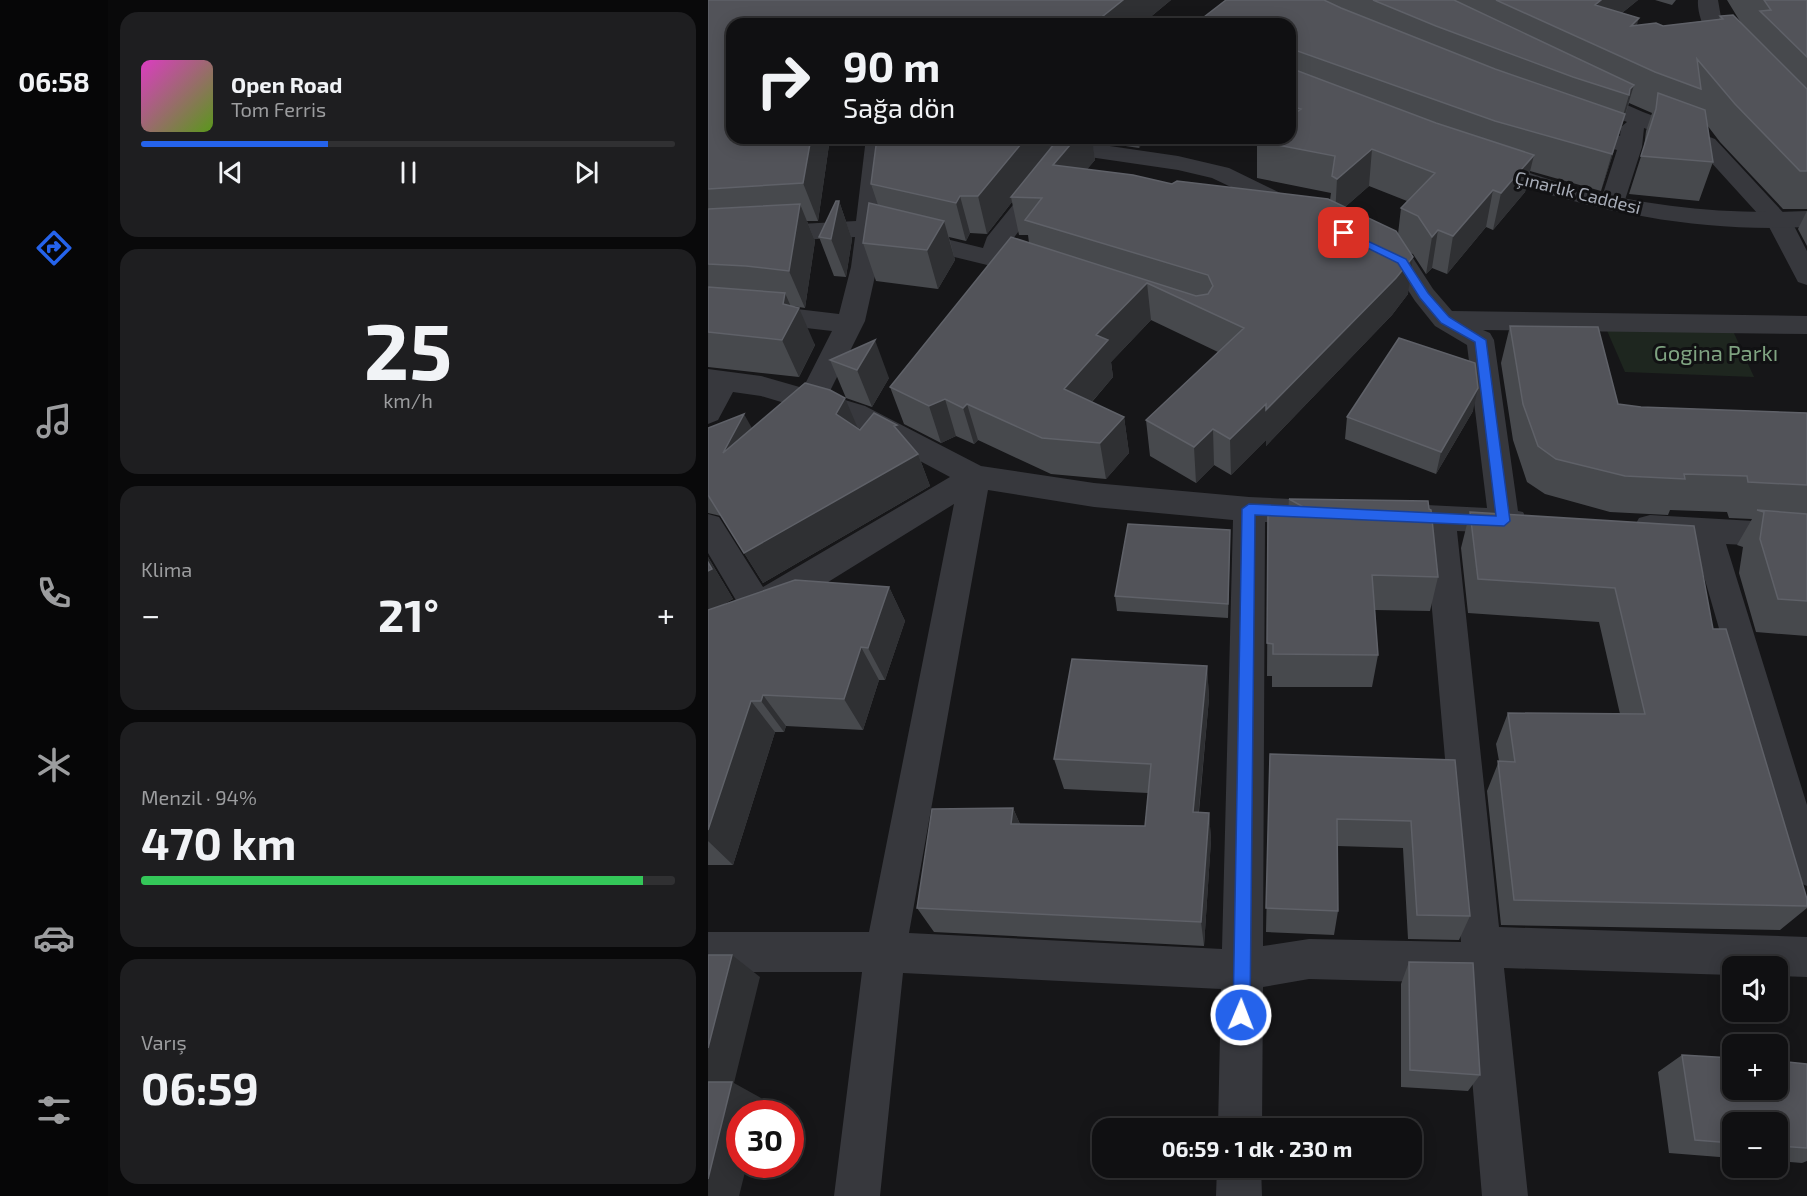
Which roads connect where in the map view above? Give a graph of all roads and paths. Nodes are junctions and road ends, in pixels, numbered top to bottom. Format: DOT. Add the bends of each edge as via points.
graph roads {
  1 [pos="1708,0"];
  2 [pos="1752,70"];
  3 [pos="1564,83"];
  4 [pos="1635,117"];
  5 [pos="1555,122"];
  6 [pos="877,144"];
  7 [pos="1073,144"];
  8 [pos="1079,144"];
  9 [pos="1630,147"];
  10 [pos="1459,158"];
  11 [pos="1612,203"];
  12 [pos="1807,219"];
  13 [pos="1319,221"];
  14 [pos="1779,222"];
  15 [pos="868,228"];
  16 [pos="1350,236"];
  17 [pos="708,237"];
  18 [pos="996,259"];
  19 [pos="1807,276"];
  20 [pos="1059,277"];
  21 [pos="708,311"];
  22 [pos="1445,320"];
  23 [pos="849,324"];
  24 [pos="1807,324"];
  25 [pos="716,380"];
  26 [pos="811,400"];
  27 [pos="708,413"];
  28 [pos="975,477"];
  29 [pos="1249,509"];
  30 [pos="1440,518"];
  31 [pos="1504,521"];
  32 [pos="1539,522"];
  33 [pos="708,526"];
  34 [pos="1623,526"];
  35 [pos="1706,529"];
  36 [pos="1807,536"];
  37 [pos="758,608"];
  38 [pos="708,636"];
  39 [pos="1807,867"];
  40 [pos="708,952"];
  41 [pos="885,952"];
  42 [pos="1482,955"];
  43 [pos="1807,957"];
  44 [pos="1242,970"];
  45 [pos="1240,1118"];
  46 [pos="1239,1178"];
  47 [pos="857,1196"];
  48 [pos="1239,1196"];
  49 [pos="1505,1196"];
  1 -- 2 [label="street" via="1713,29"];
  3 -- 4 [label="street"];
  4 -- 9 [label="street"];
  4 -- 14 [label="street" via="1707,144"];
  5 -- 9 [label="street"];
  6 -- 15 [label="street"];
  7 -- 18 [label="street" via="996,243"];
  8 -- 13 [label="street" via="1220,173"];
  9 -- 11 [label="street"];
  10 -- 11 [label="street, Çınarlık Caddesi" via="1544,187"];
  11 -- 14 [label="street, Çınarlık Caddesi" via="1668,216"];
  12 -- 14 [label="street, Çınarlık Caddesi"];
  14 -- 19 [label="street"];
  15 -- 17 [label="street"];
  15 -- 18 [label="street"];
  15 -- 23 [label="street" via="864,267"];
  16 -- 22 [label="street" via="1402,261"];
  18 -- 20 [label="street"];
  21 -- 23 [label="street"];
  22 -- 24 [label="street"];
  22 -- 31 [label="street" via="1480,340"];
  23 -- 26 [label="street"];
  25 -- 26 [label="street" via="760,386"];
  25 -- 27 [label="street"];
  26 -- 28 [label="street" via="855,413"];
  28 -- 29 [label="street" via="1094,495"];
  28 -- 37 [label="street"];
  28 -- 41 [label="street"];
  29 -- 30 [label="street"];
  29 -- 44 [label="street"];
  30 -- 31 [label="street"];
  30 -- 42 [label="street"];
  31 -- 32 [label="street"];
  33 -- 37 [label="street"];
  34 -- 35 [label="street"];
  35 -- 36 [label="street"];
  35 -- 39 [label="street"];
  37 -- 38 [label="street"];
  40 -- 41 [label="street"];
  41 -- 44 [label="street"];
  41 -- 47 [label="street"];
  42 -- 43 [label="street"];
  42 -- 44 [label="street" via="1309,959"];
  42 -- 49 [label="street"];
  44 -- 45 [label="street"];
  46 -- 48 [label="street"];
}
